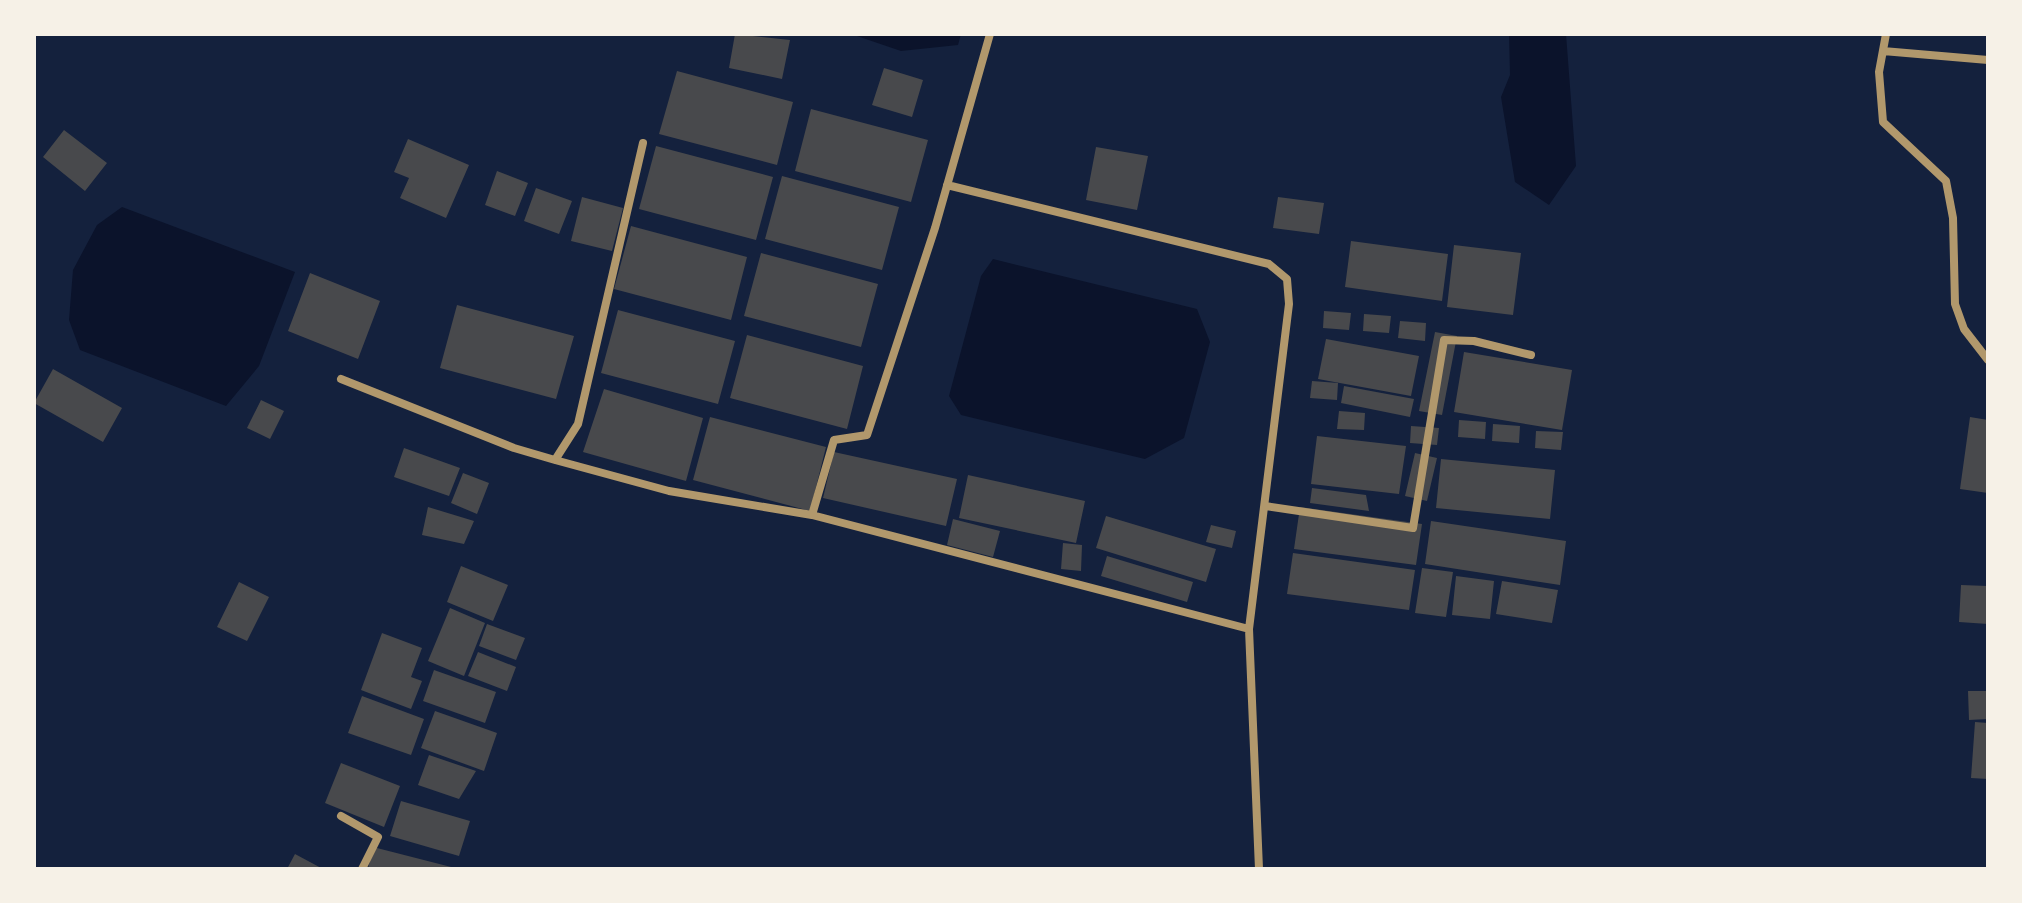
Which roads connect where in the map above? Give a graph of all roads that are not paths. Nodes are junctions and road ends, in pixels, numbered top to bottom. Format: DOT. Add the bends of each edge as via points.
graph roads {
  1 [pos="990,34"];
  2 [pos="1886,34"];
  3 [pos="1883,51"];
  4 [pos="1988,60"];
  5 [pos="643,143"];
  6 [pos="947,185"];
  7 [pos="1531,355"];
  8 [pos="1988,360"];
  9 [pos="341,379"];
  10 [pos="555,460"];
  11 [pos="1265,506"];
  12 [pos="812,515"];
  13 [pos="1249,629"];
  14 [pos="341,816"];
  15 [pos="362,869"];
  16 [pos="1259,869"];
  1 -- 6 [label="street"];
  2 -- 3 [label="street"];
  3 -- 4 [label="street"];
  3 -- 8 [label="street" via="1883,122 1946,181 1953,218 1955,304 1964,329"];
  5 -- 10 [label="street" via="578,424"];
  6 -- 11 [label="street" via="1269,264 1287,279 1289,304"];
  6 -- 12 [label="street" via="867,435 834,440"];
  7 -- 11 [label="street" via="1474,341 1444,340 1413,528"];
  9 -- 10 [label="street"];
  10 -- 12 [label="street" via="669,491"];
  11 -- 13 [label="street"];
  12 -- 13 [label="street"];
  13 -- 16 [label="street"];
  14 -- 15 [label="street" via="378,837"];
}
